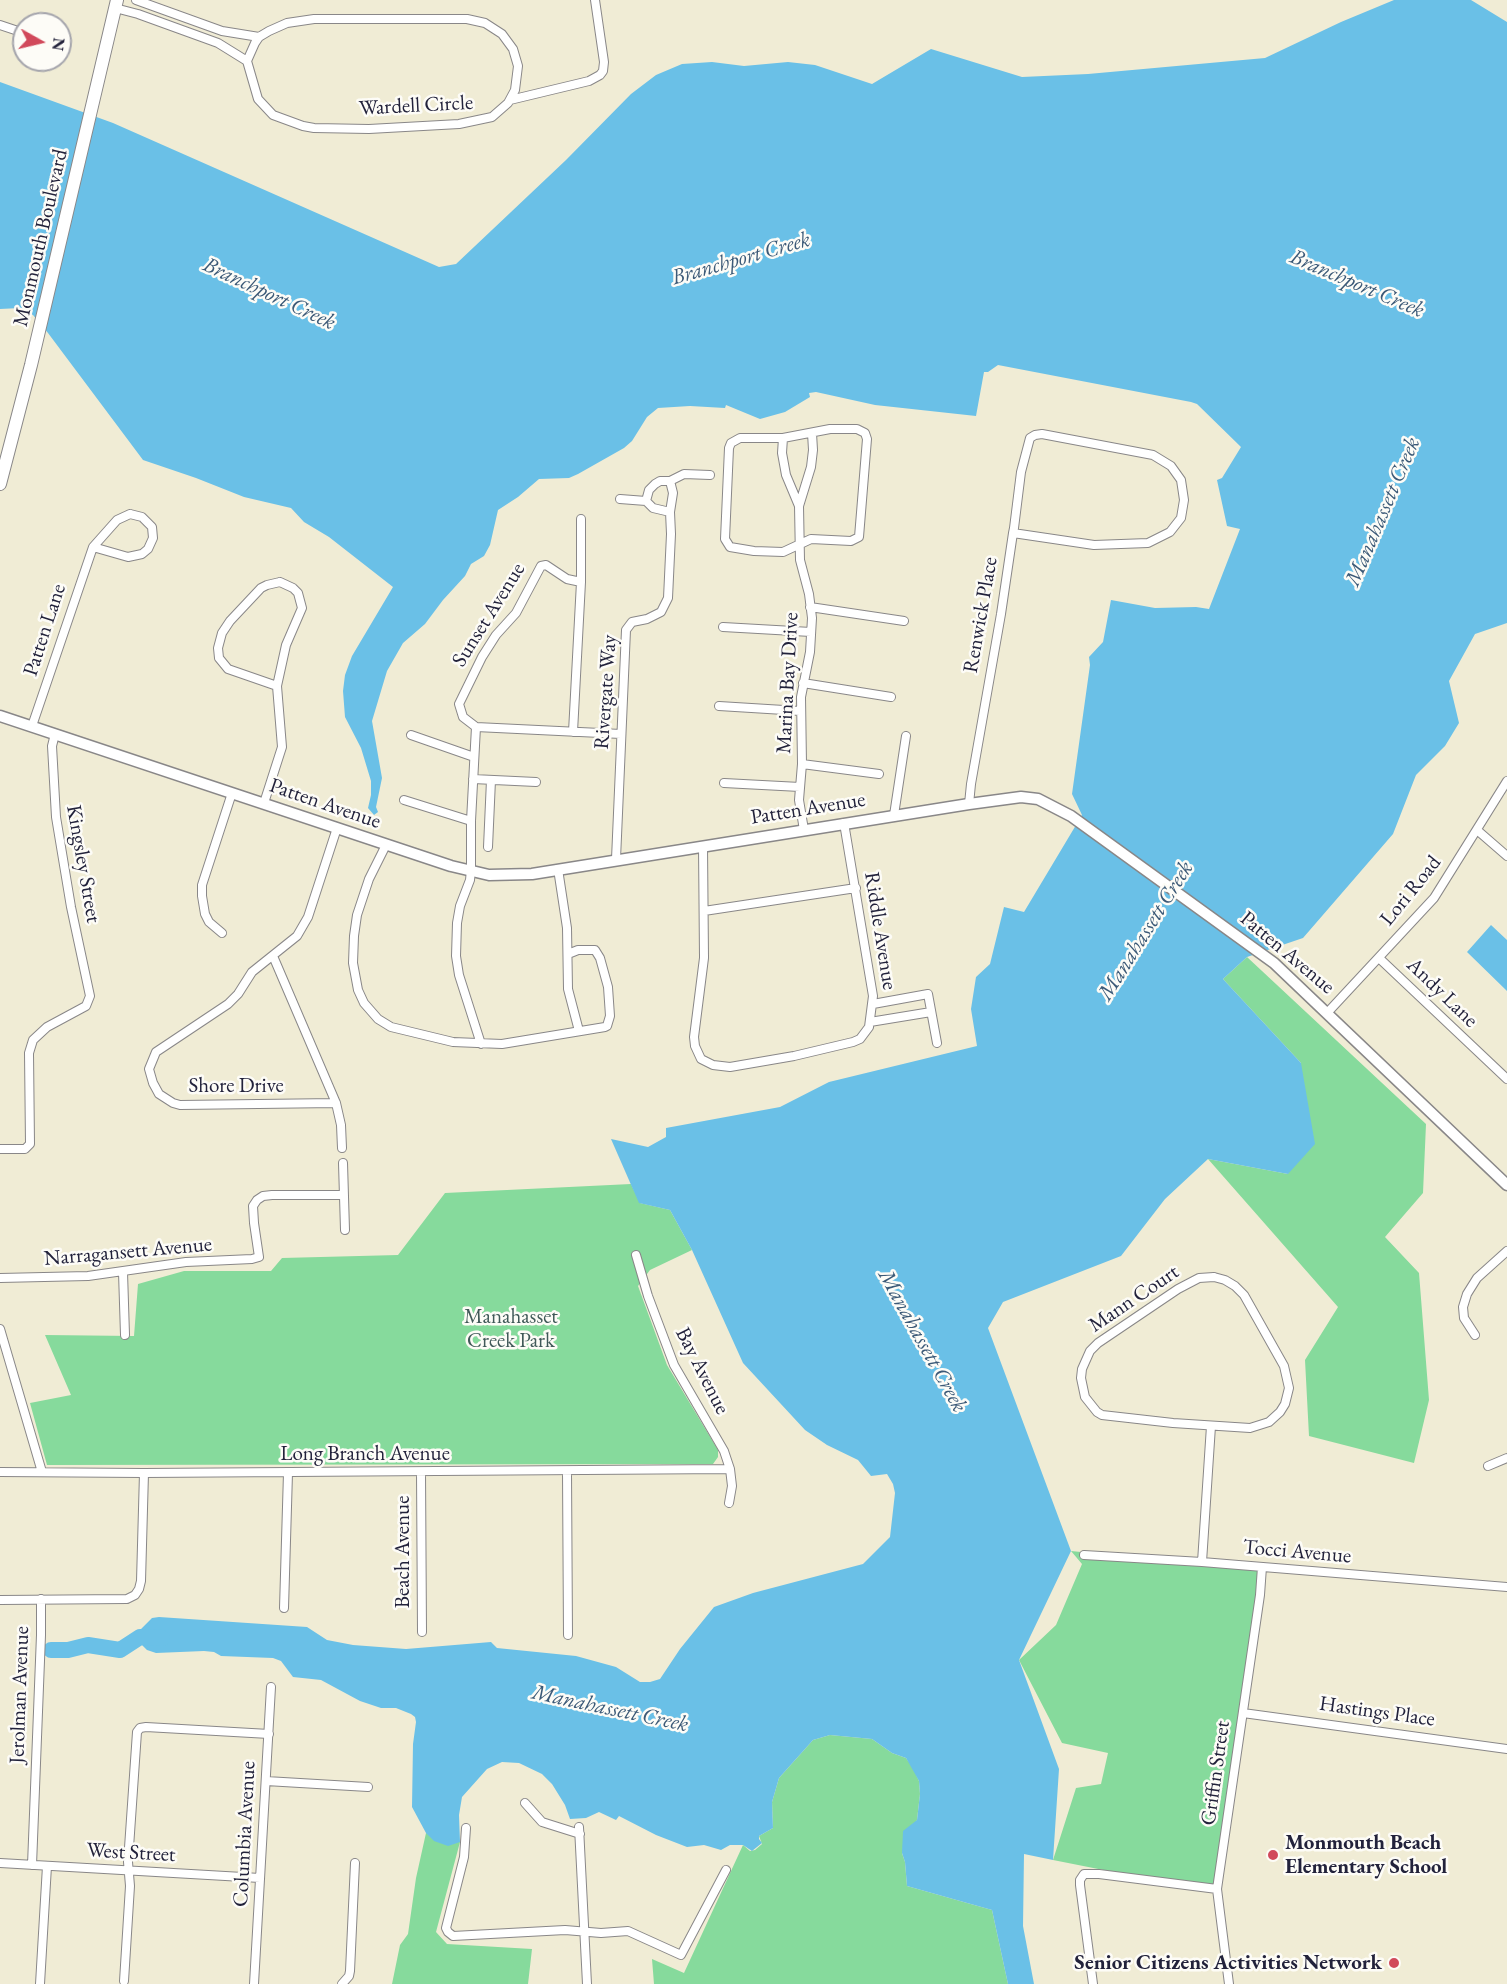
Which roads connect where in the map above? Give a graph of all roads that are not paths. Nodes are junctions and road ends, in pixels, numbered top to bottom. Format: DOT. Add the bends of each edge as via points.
graph roads {
  1 [pos="136,0"];
  2 [pos="595,0"];
  3 [pos="116,4"];
  4 [pos="260,37"];
  5 [pos="247,61"];
  6 [pos="510,100"];
  7 [pos="812,433"];
  8 [pos="783,438"];
  9 [pos="710,475"];
  10 [pos="669,481"];
  11 [pos="0,483"];
  12 [pos="620,499"];
  13 [pos="646,501"];
  14 [pos="799,506"];
  15 [pos="670,512"];
  16 [pos="581,519"];
  17 [pos="1013,533"];
  18 [pos="800,544"];
  19 [pos="93,547"];
  20 [pos="582,582"];
  21 [pos="810,607"];
  22 [pos="904,621"];
  23 [pos="723,627"];
  24 [pos="811,632"];
  25 [pos="802,683"];
  26 [pos="277,686"];
  27 [pos="891,697"];
  28 [pos="719,706"];
  29 [pos="800,711"];
  30 [pos="0,716"];
  31 [pos="32,726"];
  32 [pos="476,727"];
  33 [pos="573,732"];
  34 [pos="55,734"];
  35 [pos="621,734"];
  36 [pos="411,735"];
  37 [pos="906,736"];
  38 [pos="474,757"];
  39 [pos="802,764"];
  40 [pos="879,774"];
  41 [pos="473,779"];
  42 [pos="492,780"];
  43 [pos="1507,781"];
  44 [pos="536,782"];
  45 [pos="724,783"];
  46 [pos="800,788"];
  47 [pos="232,793"];
  48 [pos="404,800"];
  49 [pos="264,803"];
  50 [pos="969,804"];
  51 [pos="894,815"];
  52 [pos="471,821"];
  53 [pos="844,824"];
  54 [pos="337,828"];
  55 [pos="804,830"];
  56 [pos="1478,830"];
  57 [pos="386,845"];
  58 [pos="703,846"];
  59 [pos="488,847"];
  60 [pos="1507,856"];
  61 [pos="616,859"];
  62 [pos="558,869"];
  63 [pos="471,870"];
  64 [pos="856,888"];
  65 [pos="704,911"];
  66 [pos="222,933"];
  67 [pos="568,954"];
  68 [pos="273,956"];
  69 [pos="1379,958"];
  70 [pos="873,1004"];
  71 [pos="931,1012"];
  72 [pos="1328,1012"];
  73 [pos="870,1022"];
  74 [pos="579,1031"];
  75 [pos="937,1043"];
  76 [pos="481,1044"];
  77 [pos="1507,1079"];
  78 [pos="336,1103"];
  79 [pos="342,1148"];
  80 [pos="0,1149"];
  81 [pos="343,1162"];
  82 [pos="1507,1185"];
  83 [pos="344,1195"];
  84 [pos="345,1230"];
  85 [pos="1507,1251"];
  86 [pos="636,1255"];
  87 [pos="123,1272"];
  88 [pos="0,1278"];
  89 [pos="0,1329"];
  90 [pos="125,1335"];
  91 [pos="1475,1335"];
  92 [pos="1211,1426"];
  93 [pos="1507,1458"];
  94 [pos="1488,1466"];
  95 [pos="730,1469"];
  96 [pos="0,1472"];
  97 [pos="42,1472"];
  98 [pos="420,1472"];
  99 [pos="567,1472"];
  100 [pos="144,1473"];
  101 [pos="288,1473"];
  102 [pos="729,1503"];
  103 [pos="1084,1555"];
  104 [pos="1202,1562"];
  105 [pos="1262,1567"];
  106 [pos="1507,1587"];
  107 [pos="41,1599"];
  108 [pos="0,1600"];
  109 [pos="284,1608"];
  110 [pos="422,1632"];
  111 [pos="568,1635"];
  112 [pos="271,1687"];
  113 [pos="1243,1713"];
  114 [pos="268,1734"];
  115 [pos="1507,1749"];
  116 [pos="266,1781"];
  117 [pos="368,1787"];
  118 [pos="525,1803"];
  119 [pos="466,1828"];
  120 [pos="0,1863"];
  121 [pos="355,1863"];
  122 [pos="32,1865"];
  123 [pos="47,1866"];
  124 [pos="726,1870"];
  125 [pos="129,1871"];
  126 [pos="260,1878"];
  127 [pos="1217,1889"];
  128 [pos="584,1932"];
  129 [pos="124,1980"];
  130 [pos="343,1983"];
  131 [pos="40,1984"];
  132 [pos="254,1984"];
  133 [pos="587,1984"];
  134 [pos="1093,1984"];
  135 [pos="1229,1984"];
  1 -- 4 [label="street" via="222,31"];
  2 -- 6 [label="street" via="604,62 600,75"];
  3 -- 5 [label="street" via="218,43"];
  3 -- 11 [label="main road, Monmouth Boulevard"];
  4 -- 5 [label="street"];
  4 -- 6 [label="street" via="287,23 314,20 478,21 494,27 513,49 518,79"];
  5 -- 6 [label="street, Wardell Circle" via="258,99 273,115 314,128 468,123 492,117"];
  7 -- 8 [label="street"];
  7 -- 14 [label="street, Marina Bay Drive" via="811,467"];
  7 -- 18 [label="street" via="842,428 865,434 861,534 850,542 811,539"];
  8 -- 14 [label="street" via="786,475"];
  8 -- 18 [label="street" via="740,438 731,443 725,539 734,549 754,551 783,552"];
  9 -- 10 [label="street" via="684,474"];
  10 -- 13 [label="street" via="655,484"];
  10 -- 15 [label="street, Rivergate Way" via="673,492"];
  12 -- 13 [label="street"];
  13 -- 15 [label="street" via="653,508"];
  14 -- 18 [label="street, Marina Bay Drive"];
  15 -- 35 [label="street, Rivergate Way" via="668,598 654,616 632,622 627,630"];
  16 -- 20 [label="street"];
  17 -- 17 [label="street, Renwick Place" via="1094,544 1149,543 1170,532 1181,518 1181,480 1171,466 1153,455 1035,435 1027,443"];
  17 -- 50 [label="street, Renwick Place"];
  18 -- 21 [label="street, Marina Bay Drive"];
  19 -- 19 [label="street, Patten Lane" via="117,520 129,514 147,520 153,531 152,544 136,556"];
  19 -- 31 [label="street, Patten Lane"];
  20 -- 32 [label="street, Sunset Avenue" via="567,579 546,565 539,568 516,613 482,657 459,704 463,717"];
  20 -- 33 [label="street"];
  21 -- 22 [label="street"];
  21 -- 24 [label="street, Marina Bay Drive"];
  23 -- 24 [label="street"];
  24 -- 25 [label="street, Marina Bay Drive"];
  25 -- 27 [label="street"];
  25 -- 29 [label="street, Marina Bay Drive"];
  26 -- 26 [label="street" via="286,645 302,608 298,593 279,582 261,588 230,621 222,633 218,653 228,669"];
  26 -- 49 [label="street" via="282,747"];
  28 -- 29 [label="street"];
  29 -- 39 [label="street, Marina Bay Drive"];
  30 -- 31 [label="street, Patten Avenue"];
  31 -- 34 [label="street, Patten Avenue"];
  32 -- 33 [label="street"];
  32 -- 38 [label="street"];
  33 -- 35 [label="street"];
  34 -- 47 [label="street, Patten Avenue"];
  34 -- 80 [label="street, Kingsley Street" via="52,746 56,818 90,999 86,1006 39,1033 30,1047 30,1144 25,1149"];
  35 -- 61 [label="street, Rivergate Way"];
  36 -- 38 [label="street"];
  37 -- 51 [label="street"];
  38 -- 41 [label="street"];
  39 -- 40 [label="street"];
  39 -- 46 [label="street, Marina Bay Drive"];
  41 -- 42 [label="street"];
  41 -- 52 [label="street"];
  42 -- 44 [label="street"];
  42 -- 59 [label="street"];
  43 -- 56 [label="street, Lori Road"];
  45 -- 46 [label="street"];
  46 -- 55 [label="street, Marina Bay Drive"];
  47 -- 49 [label="street, Patten Avenue"];
  47 -- 66 [label="street" via="202,885 205,914"];
  48 -- 52 [label="street"];
  49 -- 54 [label="street, Patten Avenue"];
  50 -- 51 [label="street, Patten Avenue"];
  50 -- 72 [label="street, Patten Avenue" via="1026,797 1047,802 1274,963"];
  51 -- 53 [label="street, Patten Avenue"];
  52 -- 63 [label="street"];
  53 -- 55 [label="street, Patten Avenue"];
  53 -- 64 [label="street, Riddle Avenue"];
  54 -- 57 [label="street, Patten Avenue"];
  54 -- 68 [label="street, Shore Drive" via="305,925"];
  55 -- 58 [label="street, Patten Avenue"];
  56 -- 60 [label="street"];
  56 -- 69 [label="street, Lori Road" via="1434,898"];
  57 -- 63 [label="street, Patten Avenue"];
  57 -- 76 [label="street" via="357,915 353,963 360,996 378,1019 395,1029"];
  58 -- 61 [label="street, Patten Avenue"];
  58 -- 65 [label="street"];
  61 -- 62 [label="street, Patten Avenue"];
  62 -- 63 [label="street, Patten Avenue" via="504,875"];
  62 -- 67 [label="street"];
  63 -- 76 [label="street" via="457,923 456,956"];
  64 -- 65 [label="street"];
  64 -- 70 [label="street, Riddle Avenue"];
  65 -- 73 [label="street" via="704,958 694,1037 700,1059 730,1067 794,1056 854,1042 866,1032"];
  67 -- 74 [label="street" via="568,989"];
  67 -- 74 [label="street" via="595,950 608,987 607,1026"];
  68 -- 78 [label="street"];
  68 -- 78 [label="street, Shore Drive" via="252,972 228,1004 156,1052 149,1069 153,1083 163,1098 180,1105"];
  69 -- 72 [label="street, Lori Road"];
  69 -- 77 [label="street, Andy Lane"];
  70 -- 71 [label="street" via="928,994"];
  70 -- 73 [label="street, Riddle Avenue"];
  71 -- 73 [label="street, Riddle Avenue"];
  71 -- 75 [label="street"];
  72 -- 82 [label="street, Patten Avenue"];
  74 -- 76 [label="street" via="518,1043"];
  78 -- 79 [label="street"];
  81 -- 83 [label="street"];
  83 -- 84 [label="street"];
  83 -- 87 [label="street, Narragansett Avenue" via="263,1196 257,1200 254,1223 259,1257 245,1261 170,1263"];
  85 -- 91 [label="street" via="1467,1294 1464,1318"];
  86 -- 95 [label="street, Bay Avenue" via="674,1365"];
  87 -- 88 [label="street, Narragansett Avenue" via="70,1278"];
  87 -- 90 [label="street"];
  89 -- 97 [label="street"];
  92 -- 92 [label="street, Mann Court" via="1102,1415 1085,1397 1081,1378 1085,1358 1098,1343 1178,1289 1209,1277 1225,1280 1244,1295 1284,1366 1289,1388 1285,1404 1269,1422 1250,1428"];
  92 -- 104 [label="street"];
  93 -- 94 [label="street"];
  95 -- 99 [label="street, Long Branch Avenue"];
  95 -- 102 [label="street, Bay Avenue"];
  96 -- 97 [label="street, Long Branch Avenue"];
  97 -- 100 [label="street, Long Branch Avenue"];
  98 -- 99 [label="street, Long Branch Avenue"];
  98 -- 101 [label="street, Long Branch Avenue"];
  98 -- 110 [label="street, Beach Avenue"];
  99 -- 111 [label="street"];
  100 -- 101 [label="street, Long Branch Avenue"];
  100 -- 107 [label="street" via="141,1581 135,1595 127,1599"];
  101 -- 109 [label="street"];
  103 -- 104 [label="street, Tocci Avenue"];
  104 -- 105 [label="street, Tocci Avenue"];
  105 -- 106 [label="street, Tocci Avenue"];
  105 -- 113 [label="street, Griffin Street"];
  107 -- 108 [label="street"];
  107 -- 122 [label="street, Jerolman Avenue"];
  112 -- 114 [label="street, Columbia Avenue"];
  113 -- 115 [label="street, Hastings Place"];
  113 -- 127 [label="street, Griffin Street"];
  114 -- 116 [label="street, Columbia Avenue"];
  114 -- 125 [label="street" via="140,1728 136,1736"];
  116 -- 117 [label="street"];
  116 -- 126 [label="street, Columbia Avenue"];
  118 -- 128 [label="street" via="542,1822 579,1830"];
  119 -- 128 [label="street" via="448,1932 453,1936"];
  120 -- 122 [label="street, West Street"];
  121 -- 130 [label="street" via="350,1971"];
  122 -- 123 [label="street, West Street"];
  123 -- 125 [label="street, West Street"];
  123 -- 131 [label="street"];
  124 -- 128 [label="street" via="681,1956 634,1932"];
  125 -- 126 [label="street, West Street"];
  125 -- 129 [label="street"];
  126 -- 132 [label="street, Columbia Avenue"];
  127 -- 134 [label="street" via="1099,1874 1082,1876"];
  127 -- 135 [label="street, Griffin Street"];
  128 -- 133 [label="street"];
}
